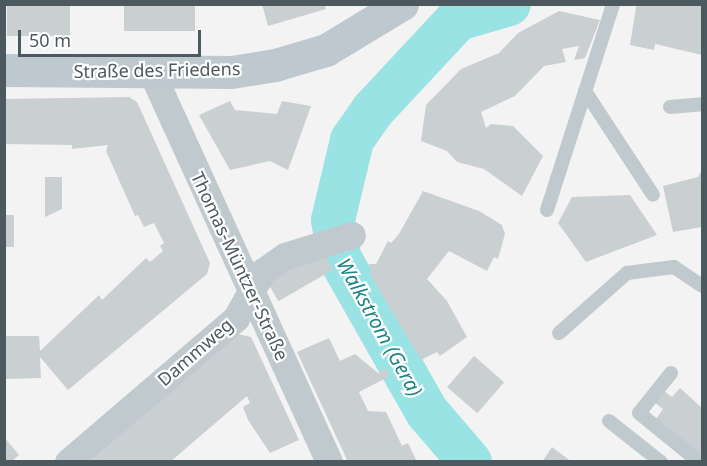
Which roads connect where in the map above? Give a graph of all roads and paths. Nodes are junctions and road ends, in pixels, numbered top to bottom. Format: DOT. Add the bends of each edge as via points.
graph roads {
  1 [pos="402,4"];
  2 [pos="613,4"];
  3 [pos="4,70"];
  4 [pos="151,71"];
  5 [pos="585,91"];
  6 [pos="702,104"];
  7 [pos="670,107"];
  8 [pos="653,195"];
  9 [pos="547,210"];
  10 [pos="352,235"];
  11 [pos="702,286"];
  12 [pos="253,292"];
  13 [pos="559,333"];
  14 [pos="671,373"];
  15 [pos="609,422"];
  16 [pos="68,462"];
  17 [pos="329,462"];
  18 [pos="661,462"];
  19 [pos="699,462"];
  1 -- 4 [label="main road, Straße des Friedens" via="326,50 274,65 231,72"];
  2 -- 5 [label="lane"];
  3 -- 4 [label="main road, Straße des Friedens"];
  4 -- 12 [label="street, Thomas-Müntzer-Straße"];
  5 -- 8 [label="lane"];
  5 -- 9 [label="lane"];
  6 -- 7 [label="lane"];
  10 -- 12 [label="street, Dammweg" via="313,245 262,272"];
  11 -- 13 [label="lane" via="674,267 627,273"];
  12 -- 16 [label="street, Dammweg" via="236,318"];
  12 -- 17 [label="street, Thomas-Müntzer-Straße"];
  14 -- 19 [label="lane" via="639,413"];
  15 -- 18 [label="lane"];
}
